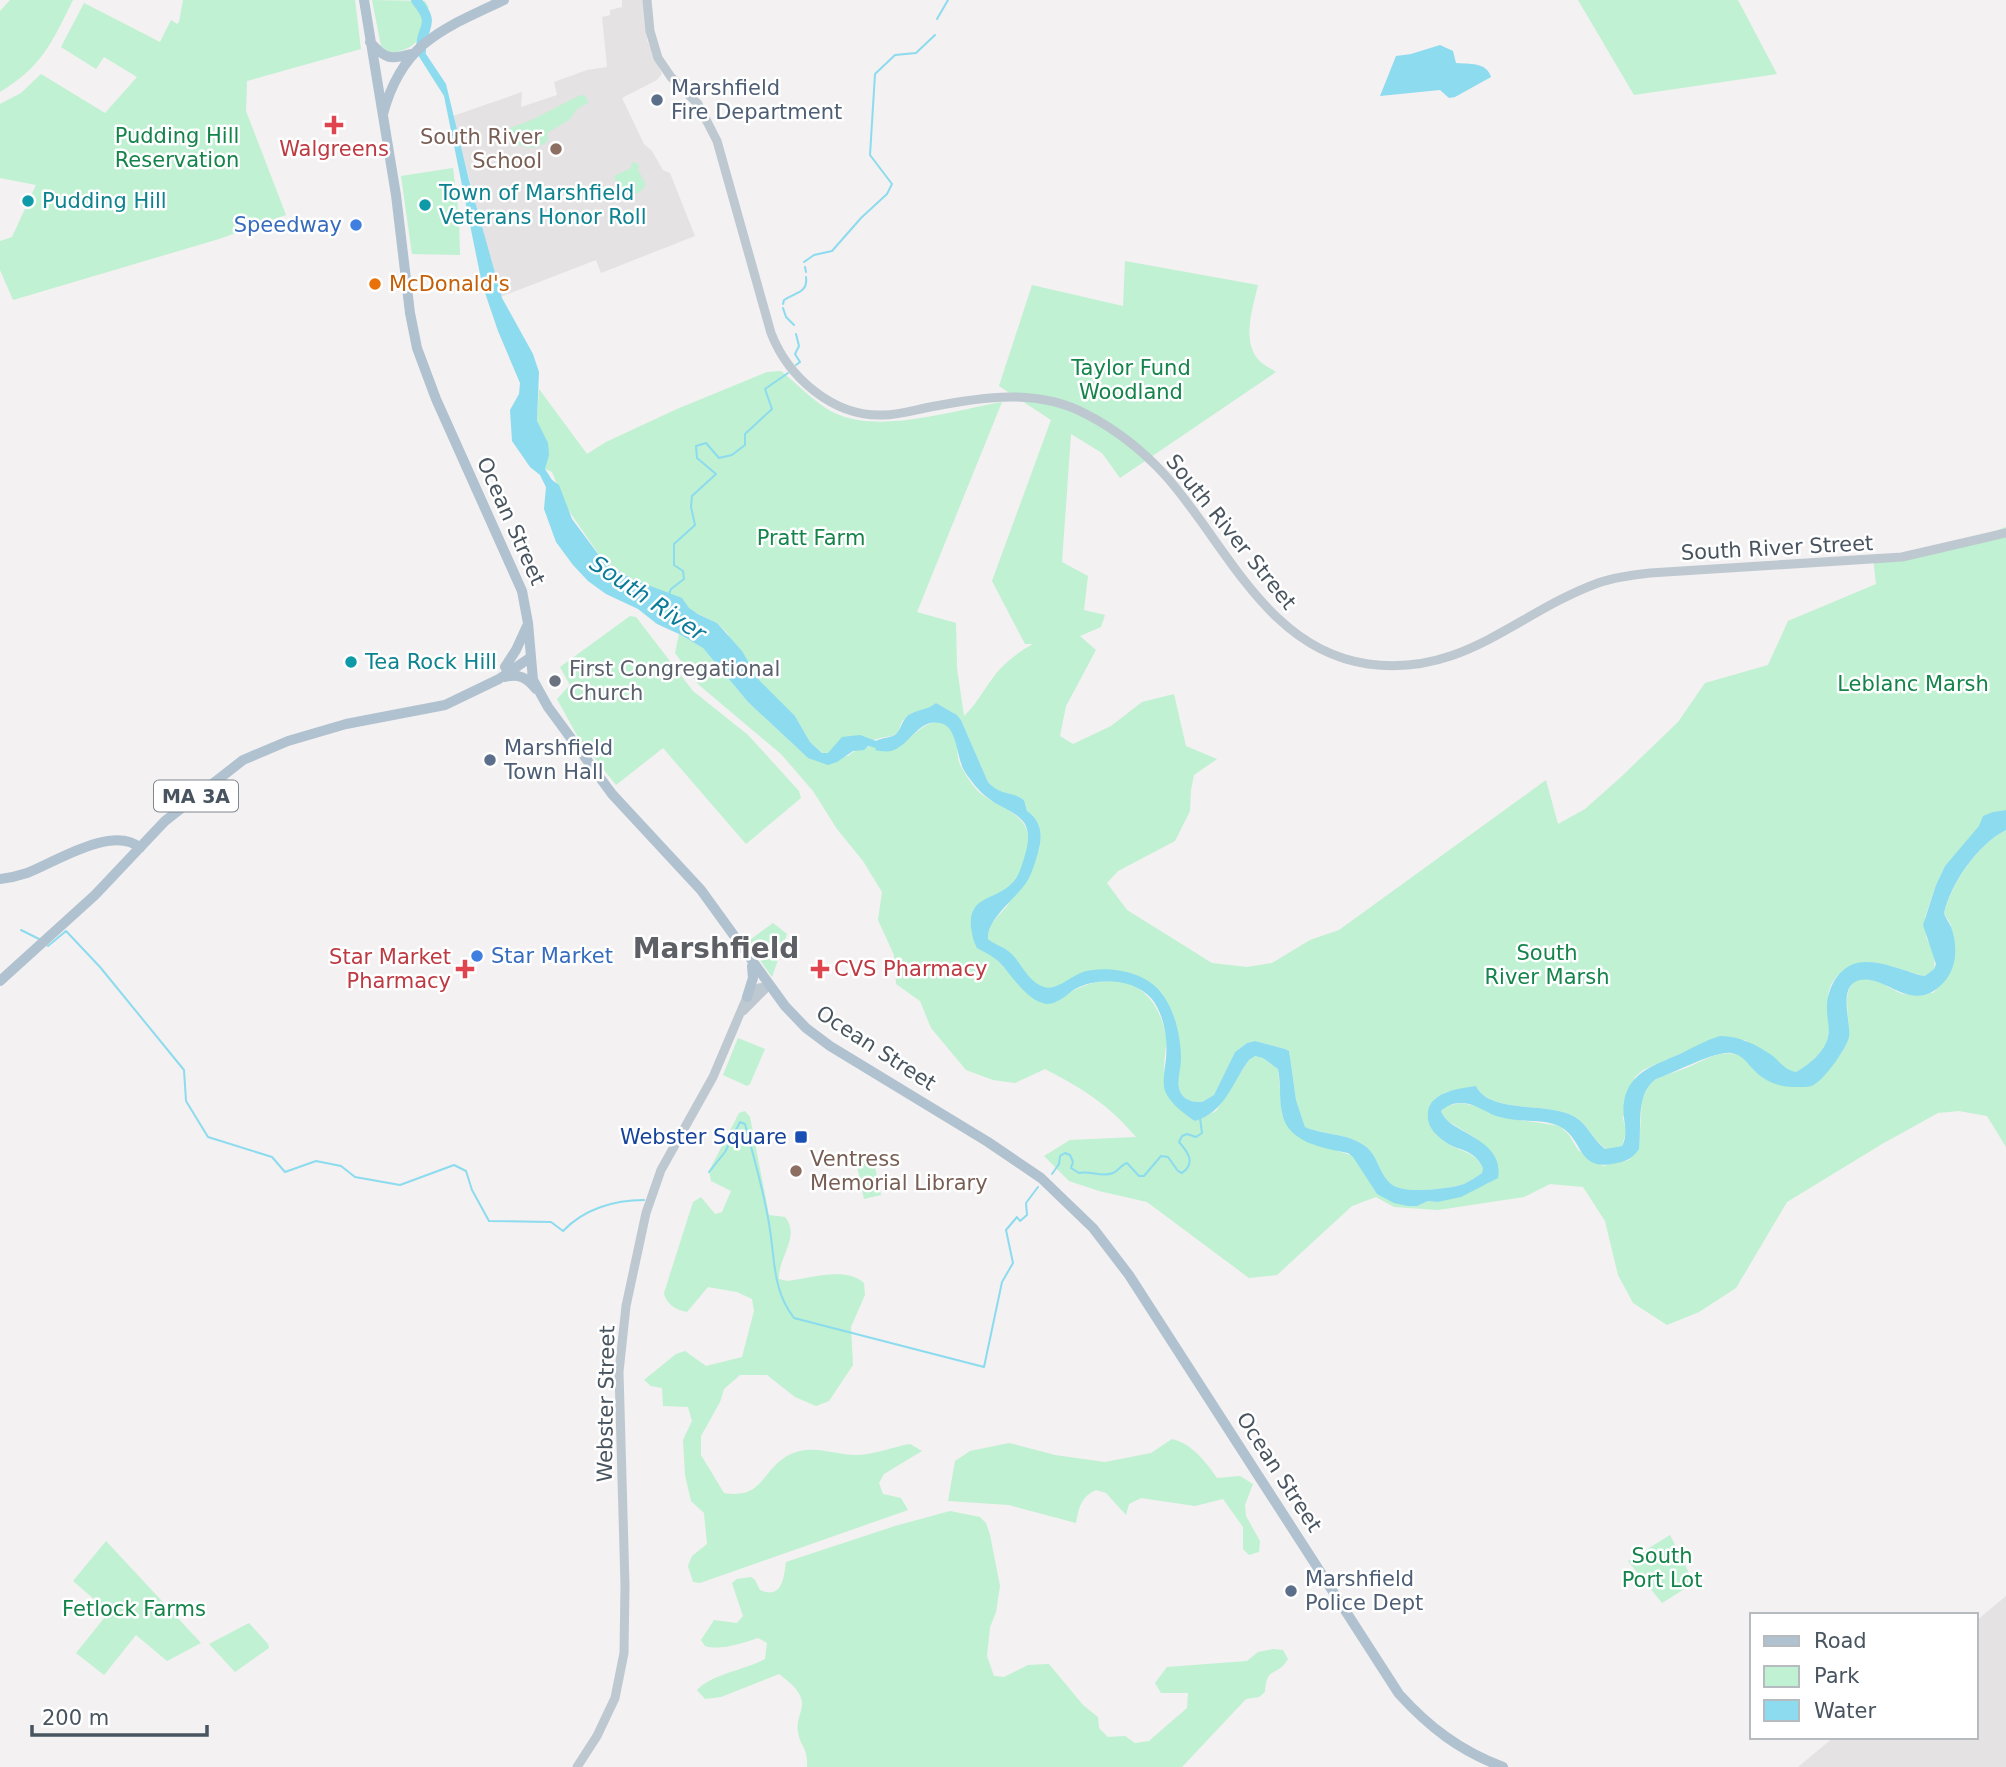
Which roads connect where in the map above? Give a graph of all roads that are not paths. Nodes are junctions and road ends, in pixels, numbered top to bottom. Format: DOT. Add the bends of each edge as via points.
graph roads {
  1 [pos="363,0"];
  2 [pos="504,0"];
  3 [pos="647,0"];
  4 [pos="370,42"];
  5 [pos="416,50"];
  6 [pos="374,72"];
  7 [pos="400,72"];
  8 [pos="382,116"];
  9 [pos="2006,533"];
  10 [pos="528,623"];
  11 [pos="531,657"];
  12 [pos="505,667"];
  13 [pos="499,679"];
  14 [pos="485,686"];
  15 [pos="542,699"];
  16 [pos="140,848"];
  17 [pos="0,879"];
  18 [pos="750,960"];
  19 [pos="0,981"];
  20 [pos="769,986"];
  21 [pos="747,997"];
  22 [pos="742,1012"];
  23 [pos="577,1767"];
  24 [pos="1503,1767"];
  1 -- 4 [label="main road, Ocean Street"];
  2 -- 5 [label="main road" via="441,31"];
  3 -- 9 [label="street, South River Street" via="658,58 702,110 717,141 771,333 793,371 834,403 866,415 1013,397 1045,400 1084,413 1116,432 1164,474 1282,623 1311,645 1331,653 1370,664 1438,660 1491,640 1566,597 1618,578 1902,557"];
  4 -- 5 [label="main road" via="393,59"];
  4 -- 6 [label="main road, Ocean Street"];
  5 -- 6 [label="main road"];
  5 -- 7 [label="main road"];
  6 -- 7 [label="main road" via="385,76"];
  6 -- 8 [label="main road, Ocean Street"];
  7 -- 8 [label="main road"];
  8 -- 10 [label="main road, Ocean Street" via="417,348 522,591"];
  10 -- 11 [label="main road, Ocean Street"];
  10 -- 12 [label="main road, MA 3A"];
  11 -- 12 [label="main road, MA 3A"];
  11 -- 13 [label="main road, MA 3A"];
  11 -- 15 [label="main road, Ocean Street" via="533,680"];
  12 -- 14 [label="main road, MA 3A"];
  13 -- 14 [label="main road, MA 3A"];
  13 -- 15 [label="main road" via="524,677"];
  14 -- 16 [label="main road, MA 3A" via="445,705 346,723 253,755 165,821"];
  15 -- 18 [label="main road, Ocean Street" via="612,794 701,890"];
  16 -- 17 [label="main road" via="122,841 79,849 28,873"];
  16 -- 19 [label="main road, MA 3A"];
  18 -- 20 [label="main road, Ocean Street"];
  18 -- 21 [label="main road" via="753,978"];
  20 -- 21 [label="street"];
  20 -- 22 [label="street, Webster Street"];
  20 -- 24 [label="main road, Ocean Street" via="816,1036 1014,1158 1086,1220 1129,1275 1399,1694 1441,1735"];
  21 -- 22 [label="street, Webster Street"];
  22 -- 23 [label="street, Webster Street" via="656,1182 631,1280 619,1372 624,1653 615,1698"];
}
